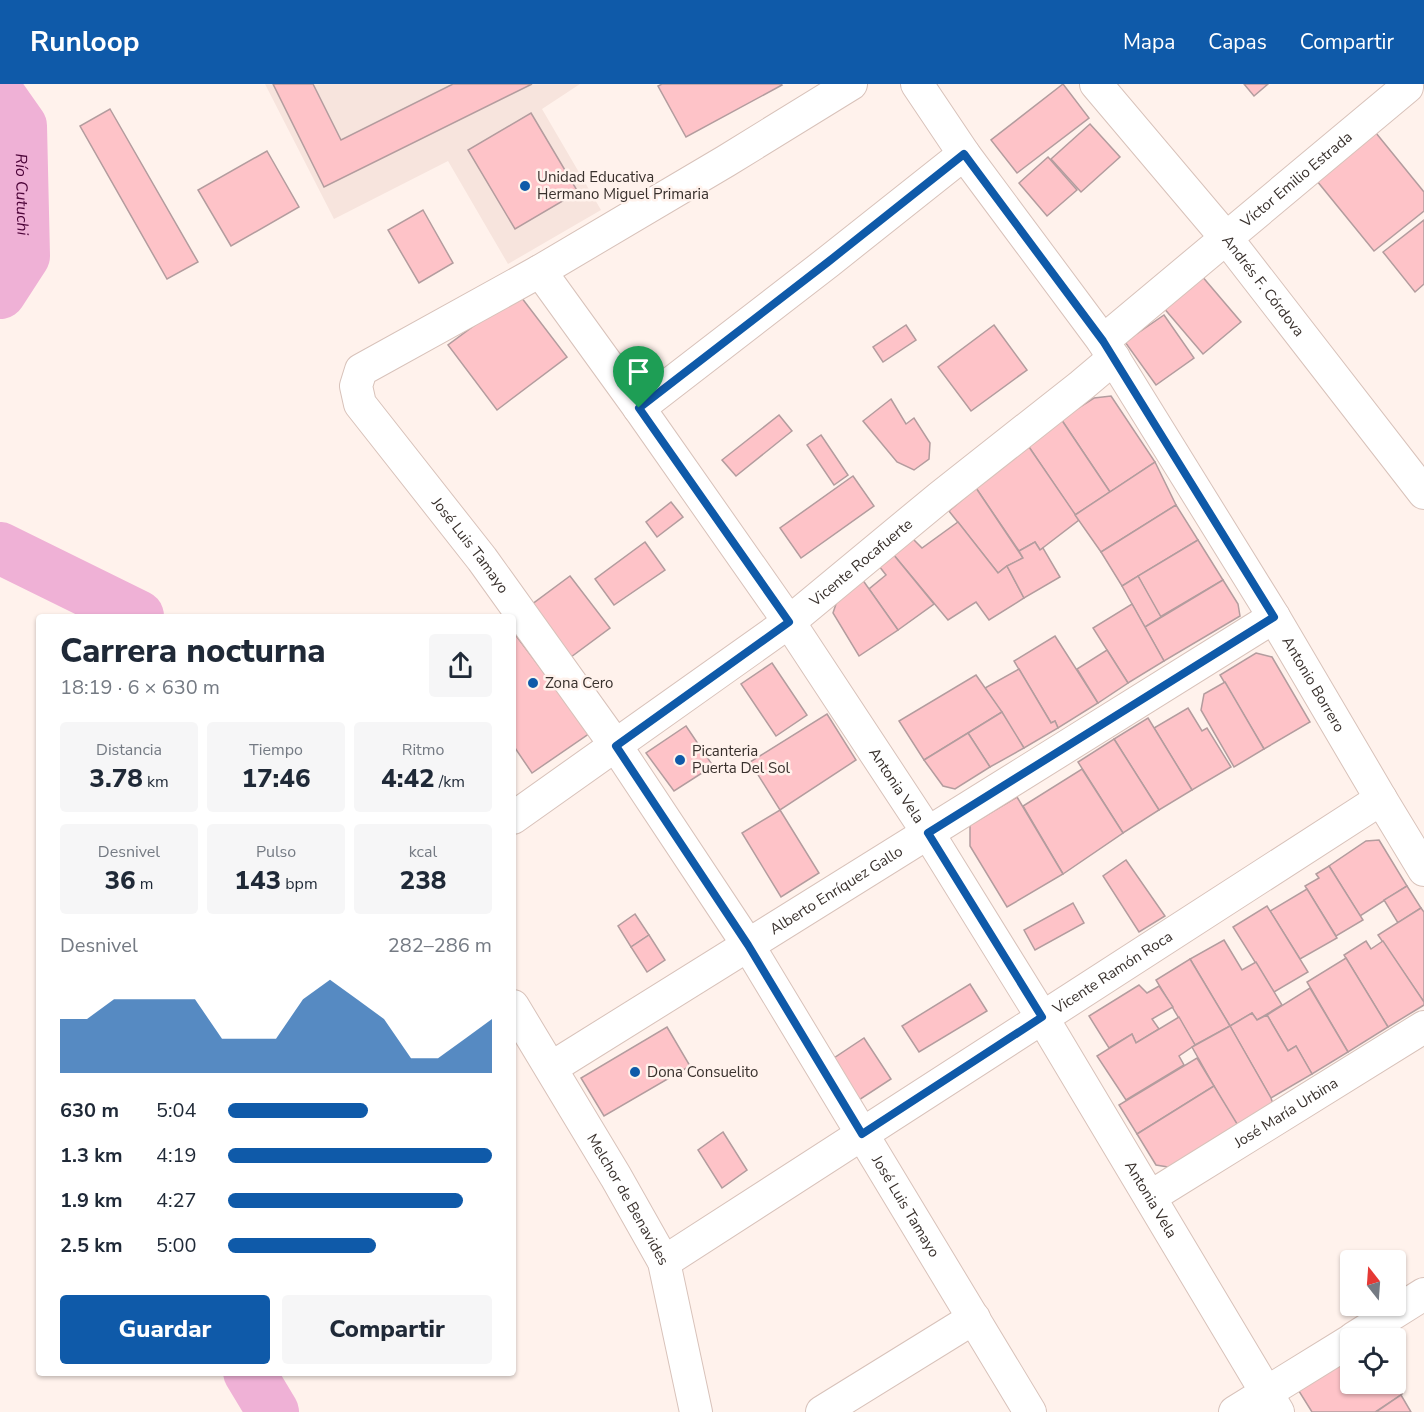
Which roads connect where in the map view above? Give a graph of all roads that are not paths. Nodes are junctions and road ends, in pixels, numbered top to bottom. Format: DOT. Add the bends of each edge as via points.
graph roads {
  1 [pos="850,84"];
  2 [pos="917,84"];
  3 [pos="1096,84"];
  4 [pos="1411,93"];
  5 [pos="964,154"];
  6 [pos="1227,238"];
  7 [pos="540,271"];
  8 [pos="1108,349"];
  9 [pos="639,408"];
  10 [pos="1424,493"];
  11 [pos="1274,617"];
  12 [pos="789,622"];
  13 [pos="616,746"];
  14 [pos="1381,799"];
  15 [pos="516,817"];
  16 [pos="928,833"];
  17 [pos="1424,870"];
  18 [pos="748,945"];
  19 [pos="516,1011"];
  20 [pos="1042,1017"];
  21 [pos="1424,1027"];
  22 [pos="551,1068"];
  23 [pos="862,1134"];
  24 [pos="1150,1197"];
  25 [pos="663,1262"];
  26 [pos="1424,1294"];
  27 [pos="974,1318"];
  28 [pos="1370,1328"];
  29 [pos="1340,1349"];
  30 [pos="1272,1402"];
  31 [pos="696,1412"];
  32 [pos="822,1412"];
  33 [pos="1030,1412"];
  34 [pos="1235,1412"];
  1 -- 7 [label="street, José Luis Tamayo"];
  2 -- 5 [label="street, Antonio Borrero"];
  3 -- 6 [label="street, Andrés F. Córdova"];
  4 -- 6 [label="street, Víctor Emilio Estrada"];
  5 -- 8 [label="street, Antonio Borrero"];
  5 -- 9 [label="street"];
  6 -- 8 [label="street, Víctor Emilio Estrada"];
  6 -- 10 [label="street, Andrés F. Córdova"];
  7 -- 9 [label="street, Antonia Vela"];
  7 -- 13 [label="street, José Luis Tamayo" via="361,370 356,386 360,404 482,559"];
  8 -- 11 [label="street, Antonio Borrero"];
  8 -- 12 [label="street, Vicente Rocafuerte" via="1083,385"];
  9 -- 12 [label="street, Antonia Vela"];
  11 -- 14 [label="street, Antonio Borrero"];
  11 -- 16 [label="street, Alberto Enríquez Gallo"];
  12 -- 13 [label="street, Vicente Rocafuerte"];
  12 -- 16 [label="street, Antonia Vela"];
  13 -- 15 [label="street, Vicente Rocafuerte"];
  13 -- 18 [label="street, José Luis Tamayo"];
  14 -- 17 [label="street, Antonio Borrero"];
  14 -- 20 [label="street, Vicente Ramón Roca"];
  16 -- 18 [label="street, Alberto Enríquez Gallo"];
  16 -- 20 [label="street, Antonia Vela"];
  18 -- 22 [label="street, Alberto Enríquez Gallo"];
  18 -- 23 [label="street, José Luis Tamayo"];
  19 -- 22 [label="street, Melchor de Benavides"];
  20 -- 23 [label="street, Vicente Ramón Roca"];
  20 -- 24 [label="street, Antonia Vela"];
  21 -- 24 [label="street, José María Urbina"];
  22 -- 25 [label="street, Melchor de Benavides"];
  23 -- 25 [label="street, Vicente Ramón Roca"];
  23 -- 27 [label="street, José Luis Tamayo"];
  24 -- 30 [label="street, Antonia Vela"];
  25 -- 31 [label="street, Melchor de Benavides"];
  26 -- 28 [label="street"];
  27 -- 32 [label="street"];
  27 -- 33 [label="street, José Luis Tamayo"];
  29 -- 30 [label="street"];
  30 -- 34 [label="street"];
}
